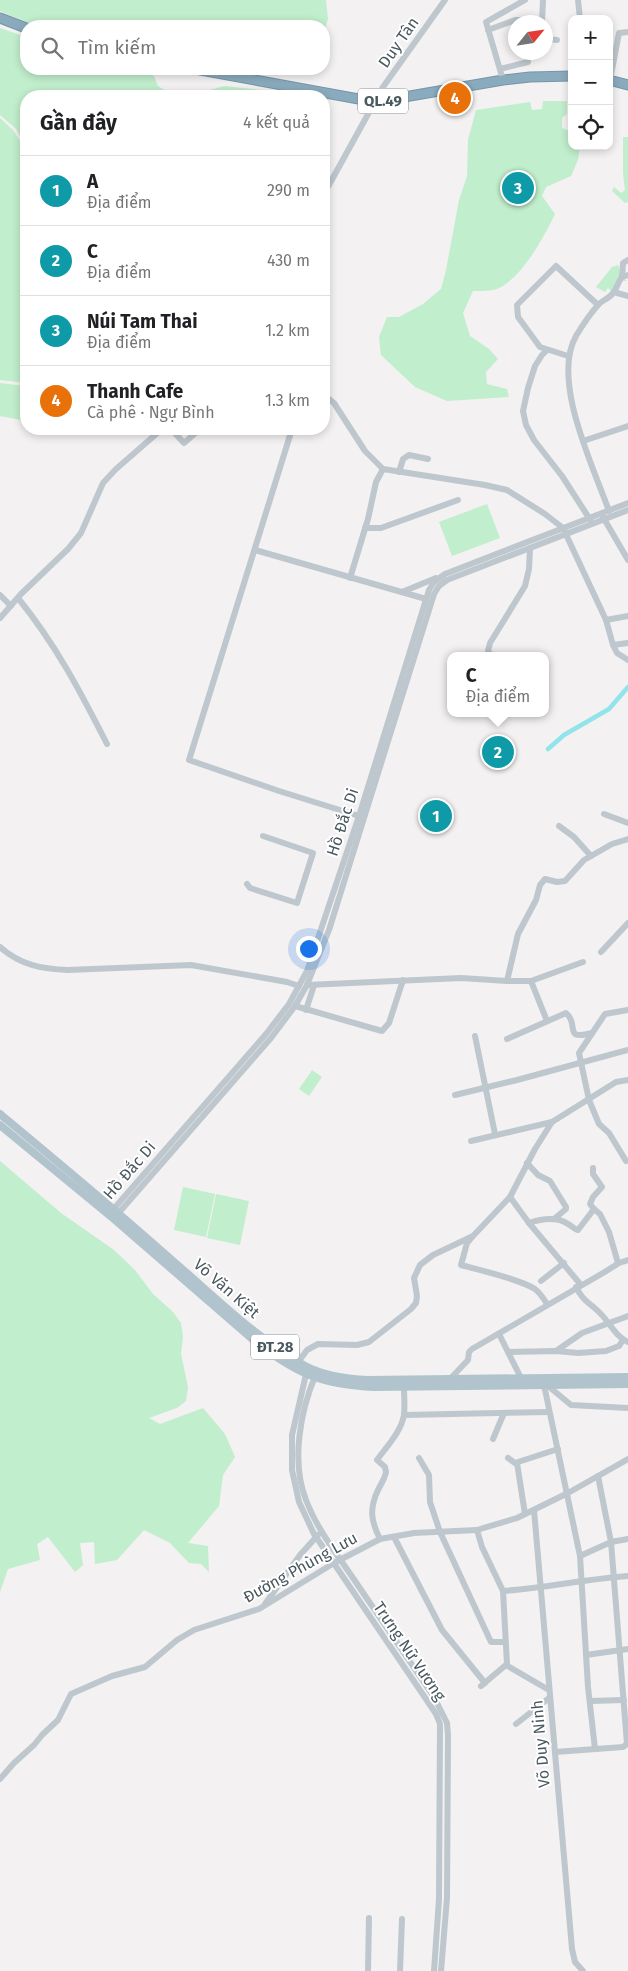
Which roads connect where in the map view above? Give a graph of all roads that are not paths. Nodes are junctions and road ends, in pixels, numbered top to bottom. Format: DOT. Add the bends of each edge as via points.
graph roads {
  1 [pos="445,0"];
  2 [pos="525,0"];
  3 [pos="543,0"];
  4 [pos="578,0"];
  5 [pos="542,15"];
  6 [pos="580,15"];
  7 [pos="0,18"];
  8 [pos="508,23"];
  9 [pos="20,26"];
  10 [pos="488,30"];
  11 [pos="628,32"];
  12 [pos="553,40"];
  13 [pos="557,40"];
  14 [pos="528,60"];
  15 [pos="613,64"];
  16 [pos="500,69"];
  17 [pos="228,75"];
  18 [pos="568,76"];
  19 [pos="503,80"];
  20 [pos="613,81"];
  21 [pos="628,86"];
  22 [pos="310,90"];
  23 [pos="330,94"];
  24 [pos="375,102"];
  25 [pos="330,183"];
  26 [pos="628,260"];
  27 [pos="625,276"];
  28 [pos="614,292"];
  29 [pos="628,296"];
  30 [pos="598,305"];
  31 [pos="547,350"];
  32 [pos="568,356"];
  33 [pos="330,400"];
  34 [pos="628,426"];
  35 [pos="155,435"];
  36 [pos="177,435"];
  37 [pos="193,435"];
  38 [pos="290,435"];
  39 [pos="583,441"];
  40 [pos="428,459"];
  41 [pos="383,469"];
  42 [pos="399,472"];
  43 [pos="458,500"];
  44 [pos="628,504"];
  45 [pos="628,510"];
  46 [pos="609,511"];
  47 [pos="602,517"];
  48 [pos="591,521"];
  49 [pos="365,528"];
  50 [pos="564,531"];
  51 [pos="530,549"];
  52 [pos="255,550"];
  53 [pos="628,560"];
  54 [pos="444,574"];
  55 [pos="350,578"];
  56 [pos="437,584"];
  57 [pos="402,592"];
  58 [pos="0,594"];
  59 [pos="18,598"];
  60 [pos="426,599"];
  61 [pos="11,606"];
  62 [pos="424,615"];
  63 [pos="628,616"];
  64 [pos="0,618"];
  65 [pos="606,620"];
  66 [pos="628,643"];
  67 [pos="613,645"];
  68 [pos="489,652"];
  69 [pos="628,660"];
  70 [pos="399,694"];
  71 [pos="107,744"];
  72 [pos="604,814"];
  73 [pos="359,816"];
  74 [pos="628,823"];
  75 [pos="559,826"];
  76 [pos="263,836"];
  77 [pos="628,839"];
  78 [pos="591,856"];
  79 [pos="246,884"];
  80 [pos="628,923"];
  81 [pos="0,947"];
  82 [pos="600,952"];
  83 [pos="583,962"];
  84 [pos="403,980"];
  85 [pos="531,980"];
  86 [pos="507,981"];
  87 [pos="311,985"];
  88 [pos="299,986"];
  89 [pos="296,1006"];
  90 [pos="306,1010"];
  91 [pos="628,1010"];
  92 [pos="547,1021"];
  93 [pos="592,1033"];
  94 [pos="475,1036"];
  95 [pos="507,1040"];
  96 [pos="628,1050"];
  97 [pos="580,1062"];
  98 [pos="628,1080"];
  99 [pos="486,1088"];
  100 [pos="455,1095"];
  101 [pos="589,1100"];
  102 [pos="0,1114"];
  103 [pos="552,1122"];
  104 [pos="0,1125"];
  105 [pos="496,1134"];
  106 [pos="471,1141"];
  107 [pos="626,1161"];
  108 [pos="527,1163"];
  109 [pos="593,1168"];
  110 [pos="510,1197"];
  111 [pos="594,1210"];
  112 [pos="114,1214"];
  113 [pos="554,1219"];
  114 [pos="528,1223"];
  115 [pos="473,1236"];
  116 [pos="628,1260"];
  117 [pos="564,1263"];
  118 [pos="618,1263"];
  119 [pos="541,1281"];
  120 [pos="195,1284"];
  121 [pos="578,1286"];
  122 [pos="547,1304"];
  123 [pos="628,1316"];
  124 [pos="608,1324"];
  125 [pos="499,1334"];
  126 [pos="626,1341"];
  127 [pos="556,1351"];
  128 [pos="508,1352"];
  129 [pos="299,1362"];
  130 [pos="307,1371"];
  131 [pos="316,1374"];
  132 [pos="628,1377"];
  133 [pos="450,1379"];
  134 [pos="521,1382"];
  135 [pos="422,1383"];
  136 [pos="545,1383"];
  137 [pos="628,1384"];
  138 [pos="404,1387"];
  139 [pos="628,1408"];
  140 [pos="504,1412"];
  141 [pos="549,1412"];
  142 [pos="404,1415"];
  143 [pos="493,1439"];
  144 [pos="558,1449"];
  145 [pos="419,1458"];
  146 [pos="508,1458"];
  147 [pos="628,1459"];
  148 [pos="517,1463"];
  149 [pos="598,1476"];
  150 [pos="568,1493"];
  151 [pos="534,1510"];
  152 [pos="525,1514"];
  153 [pos="477,1530"];
  154 [pos="440,1532"];
  155 [pos="319,1535"];
  156 [pos="394,1537"];
  157 [pos="380,1539"];
  158 [pos="628,1539"];
  159 [pos="611,1542"];
  160 [pos="580,1556"];
  161 [pos="337,1561"];
  162 [pos="628,1576"];
  163 [pos="614,1577"];
  164 [pos="582,1580"];
  165 [pos="542,1588"];
  166 [pos="502,1591"];
  167 [pos="262,1608"];
  168 [pos="506,1642"];
  169 [pos="628,1649"];
  170 [pos="619,1650"];
  171 [pos="403,1651"];
  172 [pos="586,1654"];
  173 [pos="397,1655"];
  174 [pos="506,1665"];
  175 [pos="549,1694"];
  176 [pos="624,1700"];
  177 [pos="590,1701"];
  178 [pos="516,1724"];
  179 [pos="595,1749"];
  180 [pos="555,1752"];
  181 [pos="0,1780"];
  182 [pos="443,1816"];
  183 [pos="369,1918"];
  184 [pos="402,1918"];
  185 [pos="368,1971"];
  186 [pos="400,1971"];
  187 [pos="434,1971"];
  188 [pos="441,1971"];
  189 [pos="583,1971"];
  1 -- 24 [label="street, Duy Tân"];
  2 -- 10 [label="street" via="486,22"];
  3 -- 5 [label="street"];
  4 -- 6 [label="street"];
  7 -- 9 [label="highway"];
  8 -- 10 [label="street"];
  10 -- 16 [label="street"];
  11 -- 15 [label="street" via="619,33"];
  12 -- 13 [label="street"];
  14 -- 16 [label="street"];
  16 -- 19 [label="street"];
  17 -- 22 [label="highway, QL.49"];
  18 -- 19 [label="highway, QL.49"];
  19 -- 24 [label="highway, QL.49"];
  20 -- 21 [label="highway"];
  23 -- 24 [label="highway, QL.49"];
  24 -- 25 [label="street, Duy Tân"];
  26 -- 27 [label="street" via="623,263"];
  27 -- 28 [label="street"];
  28 -- 29 [label="street"];
  28 -- 30 [label="street"];
  30 -- 31 [label="street" via="556,266 516,308 520,321 540,347"];
  30 -- 32 [label="street" via="575,337"];
  31 -- 32 [label="street"];
  31 -- 48 [label="street" via="535,366 528,388 523,410 526,425"];
  32 -- 39 [label="street" via="568,384"];
  33 -- 41 [label="street" via="365,451"];
  34 -- 39 [label="street"];
  35 -- 59 [label="street" via="103,482 81,533"];
  36 -- 37 [label="street" via="184,443"];
  38 -- 52 [label="street"];
  39 -- 46 [label="street"];
  40 -- 42 [label="street" via="409,454 403,459"];
  41 -- 42 [label="street"];
  41 -- 49 [label="street" via="376,482"];
  42 -- 50 [label="street" via="507,490 546,514"];
  43 -- 49 [label="street" via="381,528"];
  44 -- 46 [label="street, Hồ Đắc Di"];
  45 -- 47 [label="street, Hồ Đắc Di"];
  46 -- 47 [label="street, Hồ Đắc Di"];
  47 -- 48 [label="street, Hồ Đắc Di"];
  47 -- 53 [label="street"];
  48 -- 50 [label="street, Hồ Đắc Di"];
  49 -- 55 [label="street"];
  50 -- 51 [label="street, Hồ Đắc Di"];
  50 -- 54 [label="street, Hồ Đắc Di"];
  50 -- 65 [label="street"];
  51 -- 56 [label="street, Hồ Đắc Di"];
  51 -- 68 [label="street" via="525,586 490,643"];
  52 -- 55 [label="street"];
  52 -- 73 [label="street" via="189,760"];
  54 -- 56 [label="street, Hồ Đắc Di"];
  54 -- 57 [label="street"];
  55 -- 57 [label="street"];
  56 -- 60 [label="street, Hồ Đắc Di" via="429,590"];
  56 -- 62 [label="street, Hồ Đắc Di"];
  57 -- 60 [label="street"];
  58 -- 61 [label="street"];
  59 -- 61 [label="street"];
  59 -- 71 [label="street" via="71,674"];
  60 -- 62 [label="street, Hồ Đắc Di"];
  61 -- 64 [label="street"];
  62 -- 70 [label="street, Hồ Đắc Di"];
  63 -- 65 [label="street"];
  65 -- 67 [label="street"];
  66 -- 67 [label="street"];
  67 -- 69 [label="street" via="617,653"];
  70 -- 73 [label="street, Hồ Đắc Di"];
  70 -- 87 [label="street, Hồ Đắc Di"];
  72 -- 74 [label="street"];
  73 -- 88 [label="street, Hồ Đắc Di"];
  75 -- 78 [label="street"];
  76 -- 79 [label="street" via="313,853 297,903"];
  77 -- 78 [label="street"];
  78 -- 86 [label="street" via="565,881 545,879 540,885 518,934"];
  80 -- 82 [label="street"];
  81 -- 88 [label="street" via="21,961 49,969 191,965"];
  83 -- 85 [label="street"];
  84 -- 86 [label="street" via="461,978"];
  84 -- 87 [label="street"];
  84 -- 90 [label="street" via="389,1024 382,1031"];
  85 -- 86 [label="street"];
  85 -- 92 [label="street"];
  87 -- 89 [label="street, Hồ Đắc Di"];
  87 -- 90 [label="street"];
  88 -- 112 [label="street, Hồ Đắc Di" via="266,1034"];
  89 -- 90 [label="street"];
  89 -- 112 [label="street, Hồ Đắc Di"];
  91 -- 93 [label="street" via="605,1014"];
  92 -- 93 [label="street" via="566,1013 576,1035"];
  92 -- 95 [label="street"];
  93 -- 97 [label="street" via="579,1053"];
  94 -- 99 [label="street"];
  96 -- 97 [label="street"];
  97 -- 99 [label="street"];
  97 -- 101 [label="street"];
  98 -- 101 [label="street" via="616,1082"];
  99 -- 100 [label="street"];
  99 -- 105 [label="street"];
  101 -- 103 [label="street"];
  101 -- 107 [label="street" via="599,1124 610,1133"];
  102 -- 112 [label="main road, Võ Văn Kiệt / ĐT.28"];
  103 -- 105 [label="street"];
  103 -- 108 [label="street"];
  104 -- 112 [label="main road, Võ Văn Kiệt / ĐT.28"];
  105 -- 106 [label="street"];
  108 -- 110 [label="street"];
  108 -- 113 [label="street" via="538,1175 550,1181 566,1207"];
  109 -- 111 [label="street" via="593,1174 602,1186 590,1202"];
  110 -- 114 [label="street"];
  110 -- 115 [label="street"];
  111 -- 113 [label="street" via="578,1230"];
  111 -- 118 [label="street" via="600,1214 609,1232"];
  112 -- 120 [label="main road, Võ Văn Kiệt / ĐT.28"];
  113 -- 114 [label="street"];
  114 -- 117 [label="street"];
  115 -- 122 [label="street" via="467,1243 461,1266 483,1270 533,1288"];
  115 -- 129 [label="street" via="433,1255 417,1269 414,1306 374,1338 361,1344 318,1344 307,1350"];
  116 -- 118 [label="street"];
  117 -- 119 [label="street"];
  117 -- 121 [label="street"];
  118 -- 121 [label="street"];
  120 -- 129 [label="main road, Võ Văn Kiệt / ĐT.28"];
  120 -- 130 [label="main road, Võ Văn Kiệt / ĐT.28" via="257,1343"];
  121 -- 122 [label="street"];
  121 -- 124 [label="street" via="585,1302"];
  122 -- 125 [label="street"];
  123 -- 124 [label="street"];
  124 -- 126 [label="street"];
  124 -- 127 [label="street" via="582,1333"];
  125 -- 128 [label="street"];
  125 -- 133 [label="street" via="470,1350 468,1362"];
  126 -- 127 [label="street" via="606,1351"];
  127 -- 128 [label="street"];
  128 -- 134 [label="street"];
  129 -- 130 [label="main road, Võ Văn Kiệt / ĐT.28"];
  130 -- 131 [label="main road, Võ Văn Kiệt / ĐT.28"];
  130 -- 155 [label="street, Trưng Nữ Vương" via="292,1435 292,1470 299,1502"];
  131 -- 135 [label="main road, Võ Văn Kiệt / ĐT.28" via="356,1380"];
  131 -- 138 [label="main road, Võ Văn Kiệt / ĐT.28" via="354,1386"];
  131 -- 155 [label="street, Trưng Nữ Vương" via="299,1438 300,1470"];
  132 -- 136 [label="main road, Võ Văn Kiệt / ĐT.28"];
  133 -- 134 [label="main road, Võ Văn Kiệt / ĐT.28"];
  133 -- 135 [label="main road, Võ Văn Kiệt / ĐT.28"];
  134 -- 135 [label="main road, Võ Văn Kiệt / ĐT.28"];
  134 -- 136 [label="main road, Võ Văn Kiệt / ĐT.28"];
  135 -- 138 [label="main road, Võ Văn Kiệt / ĐT.28"];
  136 -- 137 [label="main road, Võ Văn Kiệt / ĐT.28"];
  136 -- 139 [label="street" via="571,1405"];
  136 -- 141 [label="street"];
  138 -- 142 [label="street"];
  140 -- 141 [label="street"];
  140 -- 142 [label="street"];
  140 -- 143 [label="street"];
  141 -- 144 [label="street"];
  142 -- 157 [label="street" via="394,1437 377,1460 386,1472 371,1511"];
  144 -- 148 [label="street"];
  144 -- 150 [label="street"];
  145 -- 154 [label="street" via="429,1474 430,1502"];
  146 -- 148 [label="street"];
  147 -- 149 [label="street, Đường Phùng Lưu"];
  148 -- 152 [label="street"];
  149 -- 150 [label="street, Đường Phùng Lưu"];
  149 -- 159 [label="street"];
  150 -- 151 [label="street, Đường Phùng Lưu"];
  150 -- 160 [label="street"];
  151 -- 152 [label="street, Đường Phùng Lưu"];
  151 -- 165 [label="street, Võ Duy Ninh"];
  152 -- 153 [label="street, Đường Phùng Lưu"];
  153 -- 154 [label="street, Đường Phùng Lưu"];
  153 -- 166 [label="street"];
  154 -- 156 [label="street, Đường Phùng Lưu"];
  154 -- 168 [label="street" via="491,1642"];
  155 -- 161 [label="street, Trưng Nữ Vương"];
  155 -- 167 [label="street" via="295,1561"];
  156 -- 157 [label="street, Đường Phùng Lưu"];
  156 -- 174 [label="street" via="442,1630 483,1685"];
  157 -- 161 [label="street, Đường Phùng Lưu"];
  158 -- 159 [label="street"];
  159 -- 160 [label="street"];
  159 -- 163 [label="street"];
  160 -- 164 [label="street"];
  161 -- 167 [label="street, Đường Phùng Lưu"];
  161 -- 171 [label="street, Trưng Nữ Vương"];
  161 -- 173 [label="street, Trưng Nữ Vương"];
  162 -- 163 [label="street"];
  163 -- 164 [label="street"];
  163 -- 170 [label="street"];
  164 -- 165 [label="street"];
  164 -- 172 [label="street"];
  165 -- 166 [label="street"];
  165 -- 175 [label="street, Võ Duy Ninh"];
  166 -- 168 [label="street"];
  167 -- 181 [label="street, Đường Phùng Lưu" via="194,1630 145,1667 112,1676 71,1694 58,1720"];
  168 -- 174 [label="street"];
  169 -- 170 [label="street"];
  170 -- 172 [label="street"];
  170 -- 176 [label="street"];
  171 -- 173 [label="street"];
  171 -- 182 [label="street, Trưng Nữ Vương" via="434,1697 447,1724"];
  172 -- 177 [label="street"];
  173 -- 182 [label="street, Trưng Nữ Vương" via="440,1724"];
  174 -- 175 [label="street"];
  175 -- 178 [label="street"];
  175 -- 180 [label="street, Võ Duy Ninh"];
  176 -- 177 [label="street"];
  176 -- 179 [label="street" via="627,1744"];
  177 -- 179 [label="street"];
  179 -- 180 [label="street"];
  180 -- 189 [label="street, Võ Duy Ninh" via="573,1956"];
  182 -- 187 [label="street, Trưng Nữ Vương"];
  182 -- 188 [label="street, Trưng Nữ Vương" via="447,1898"];
  183 -- 185 [label="street"];
  184 -- 186 [label="street"];
}
